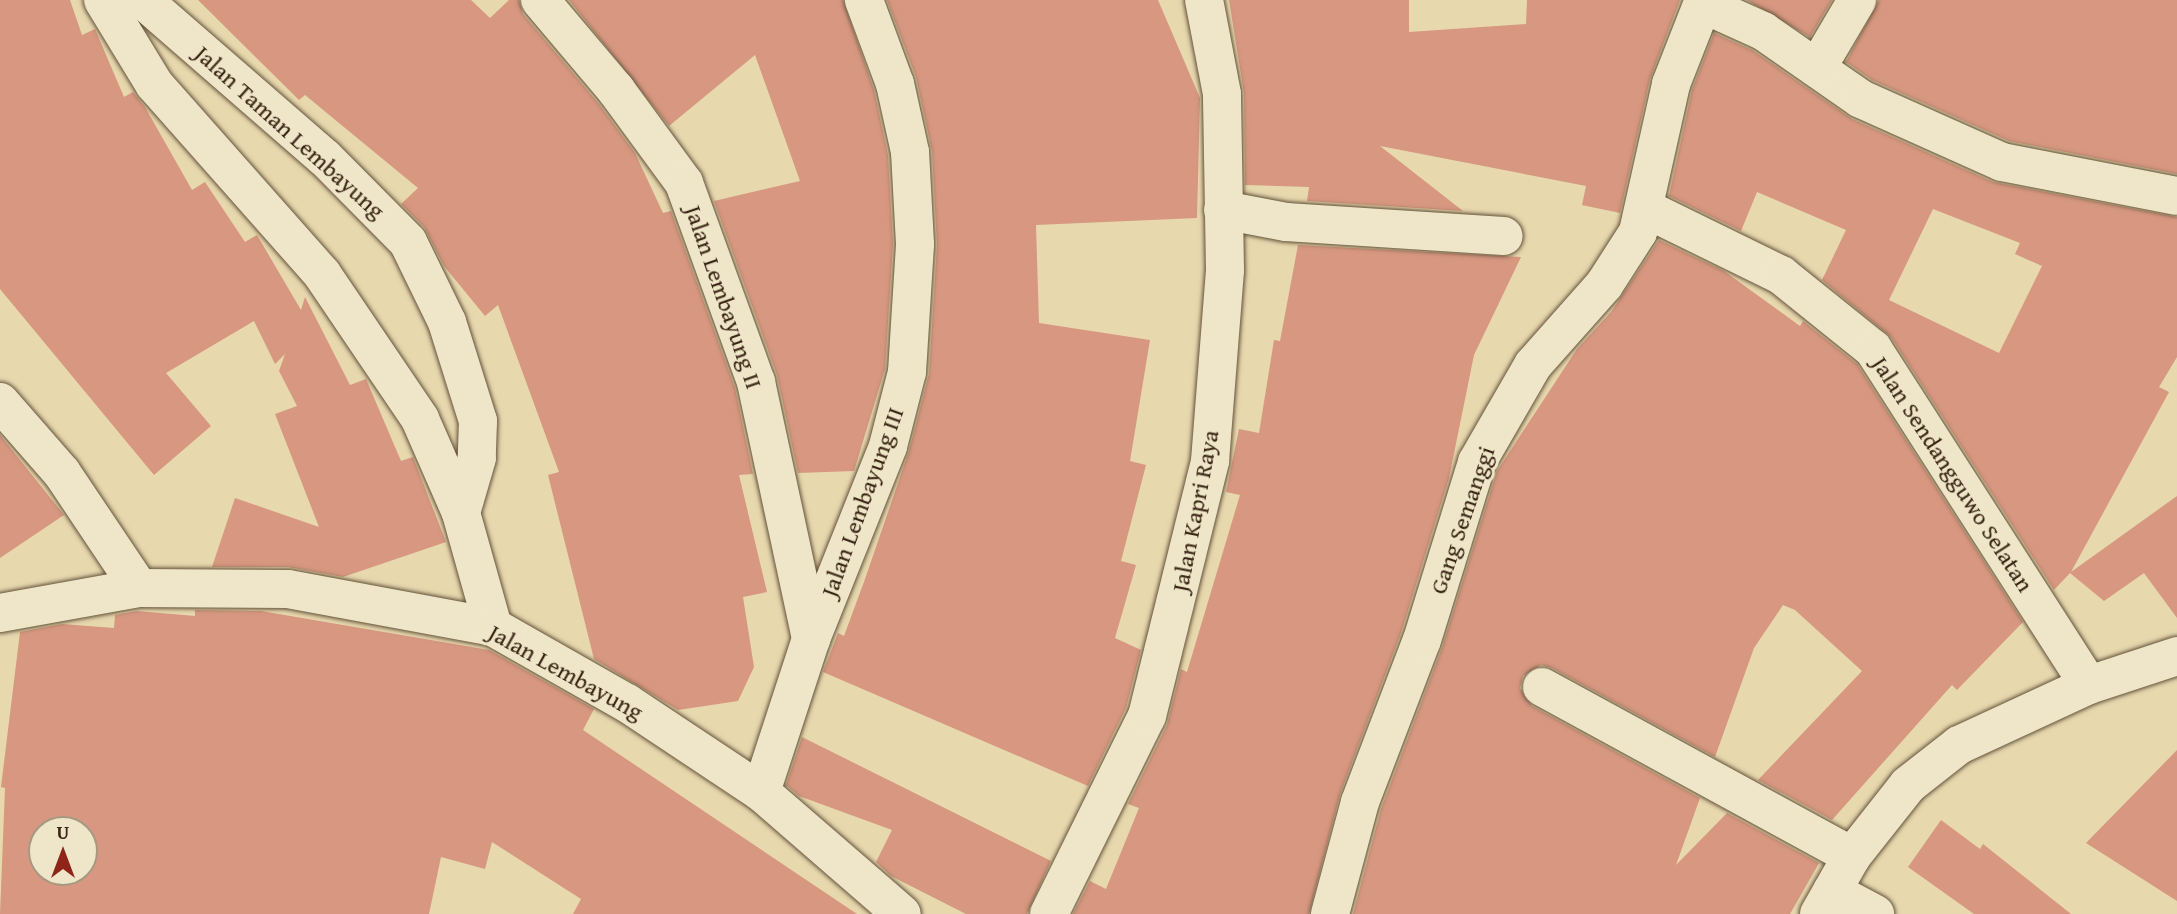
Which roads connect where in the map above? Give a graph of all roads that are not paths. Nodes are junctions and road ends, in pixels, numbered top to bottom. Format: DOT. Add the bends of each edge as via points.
graph roads {
  1 [pos="103,0"];
  2 [pos="143,0"];
  3 [pos="540,0"];
  4 [pos="864,0"];
  5 [pos="1204,0"];
  6 [pos="1857,0"];
  7 [pos="1704,2"];
  8 [pos="196,46"];
  9 [pos="1817,68"];
  10 [pos="154,84"];
  11 [pos="2177,196"];
  12 [pos="1644,208"];
  13 [pos="1223,210"];
  14 [pos="1504,236"];
  15 [pos="0,402"];
  16 [pos="461,513"];
  17 [pos="139,588"];
  18 [pos="0,614"];
  19 [pos="493,627"];
  20 [pos="811,639"];
  21 [pos="2177,656"];
  22 [pos="2089,685"];
  23 [pos="1542,687"];
  24 [pos="761,792"];
  25 [pos="1852,856"];
  26 [pos="1825,903"];
  27 [pos="902,914"];
  28 [pos="1049,914"];
  29 [pos="1330,914"];
  30 [pos="1875,914"];
  1 -- 10 [label="street"];
  2 -- 8 [label="street, Jalan Taman Lembayung"];
  3 -- 20 [label="street, Jalan Lembayung II" via="616,90 684,183 756,382"];
  4 -- 20 [label="street, Jalan Lembayung III" via="895,84 910,152 915,244 907,372 888,446"];
  5 -- 13 [label="street, Jalan Kapri Raya" via="1222,94"];
  6 -- 9 [label="street"];
  7 -- 9 [label="street" via="1763,31"];
  7 -- 12 [label="street, Gang Semanggi" via="1671,84"];
  8 -- 10 [label="street"];
  8 -- 16 [label="street, Jalan Taman Lembayung" via="326,158 408,242 447,322 478,421 477,458"];
  9 -- 11 [label="street" via="1861,99 2002,162"];
  10 -- 16 [label="street" via="322,274 420,419"];
  12 -- 22 [label="street, Jalan Sendangguwo Selatan" via="1781,275 1873,349"];
  12 -- 29 [label="street, Gang Semanggi" via="1639,232 1604,285 1533,365 1477,462 1422,640 1360,802"];
  13 -- 14 [label="street" via="1286,222"];
  13 -- 28 [label="street, Jalan Kapri Raya" via="1225,270 1210,461 1194,540 1147,716"];
  15 -- 17 [label="street" via="62,473"];
  16 -- 19 [label="street"];
  17 -- 18 [label="street, Jalan Lembayung"];
  17 -- 19 [label="street, Jalan Lembayung" via="288,589"];
  19 -- 24 [label="street, Jalan Lembayung" via="627,703"];
  20 -- 24 [label="street, Jalan Lembayung III"];
  21 -- 22 [label="street"];
  22 -- 25 [label="street" via="1959,745 1908,785"];
  23 -- 25 [label="street"];
  24 -- 27 [label="street, Jalan Lembayung"];
  25 -- 26 [label="street"];
  26 -- 30 [label="street"];
}
